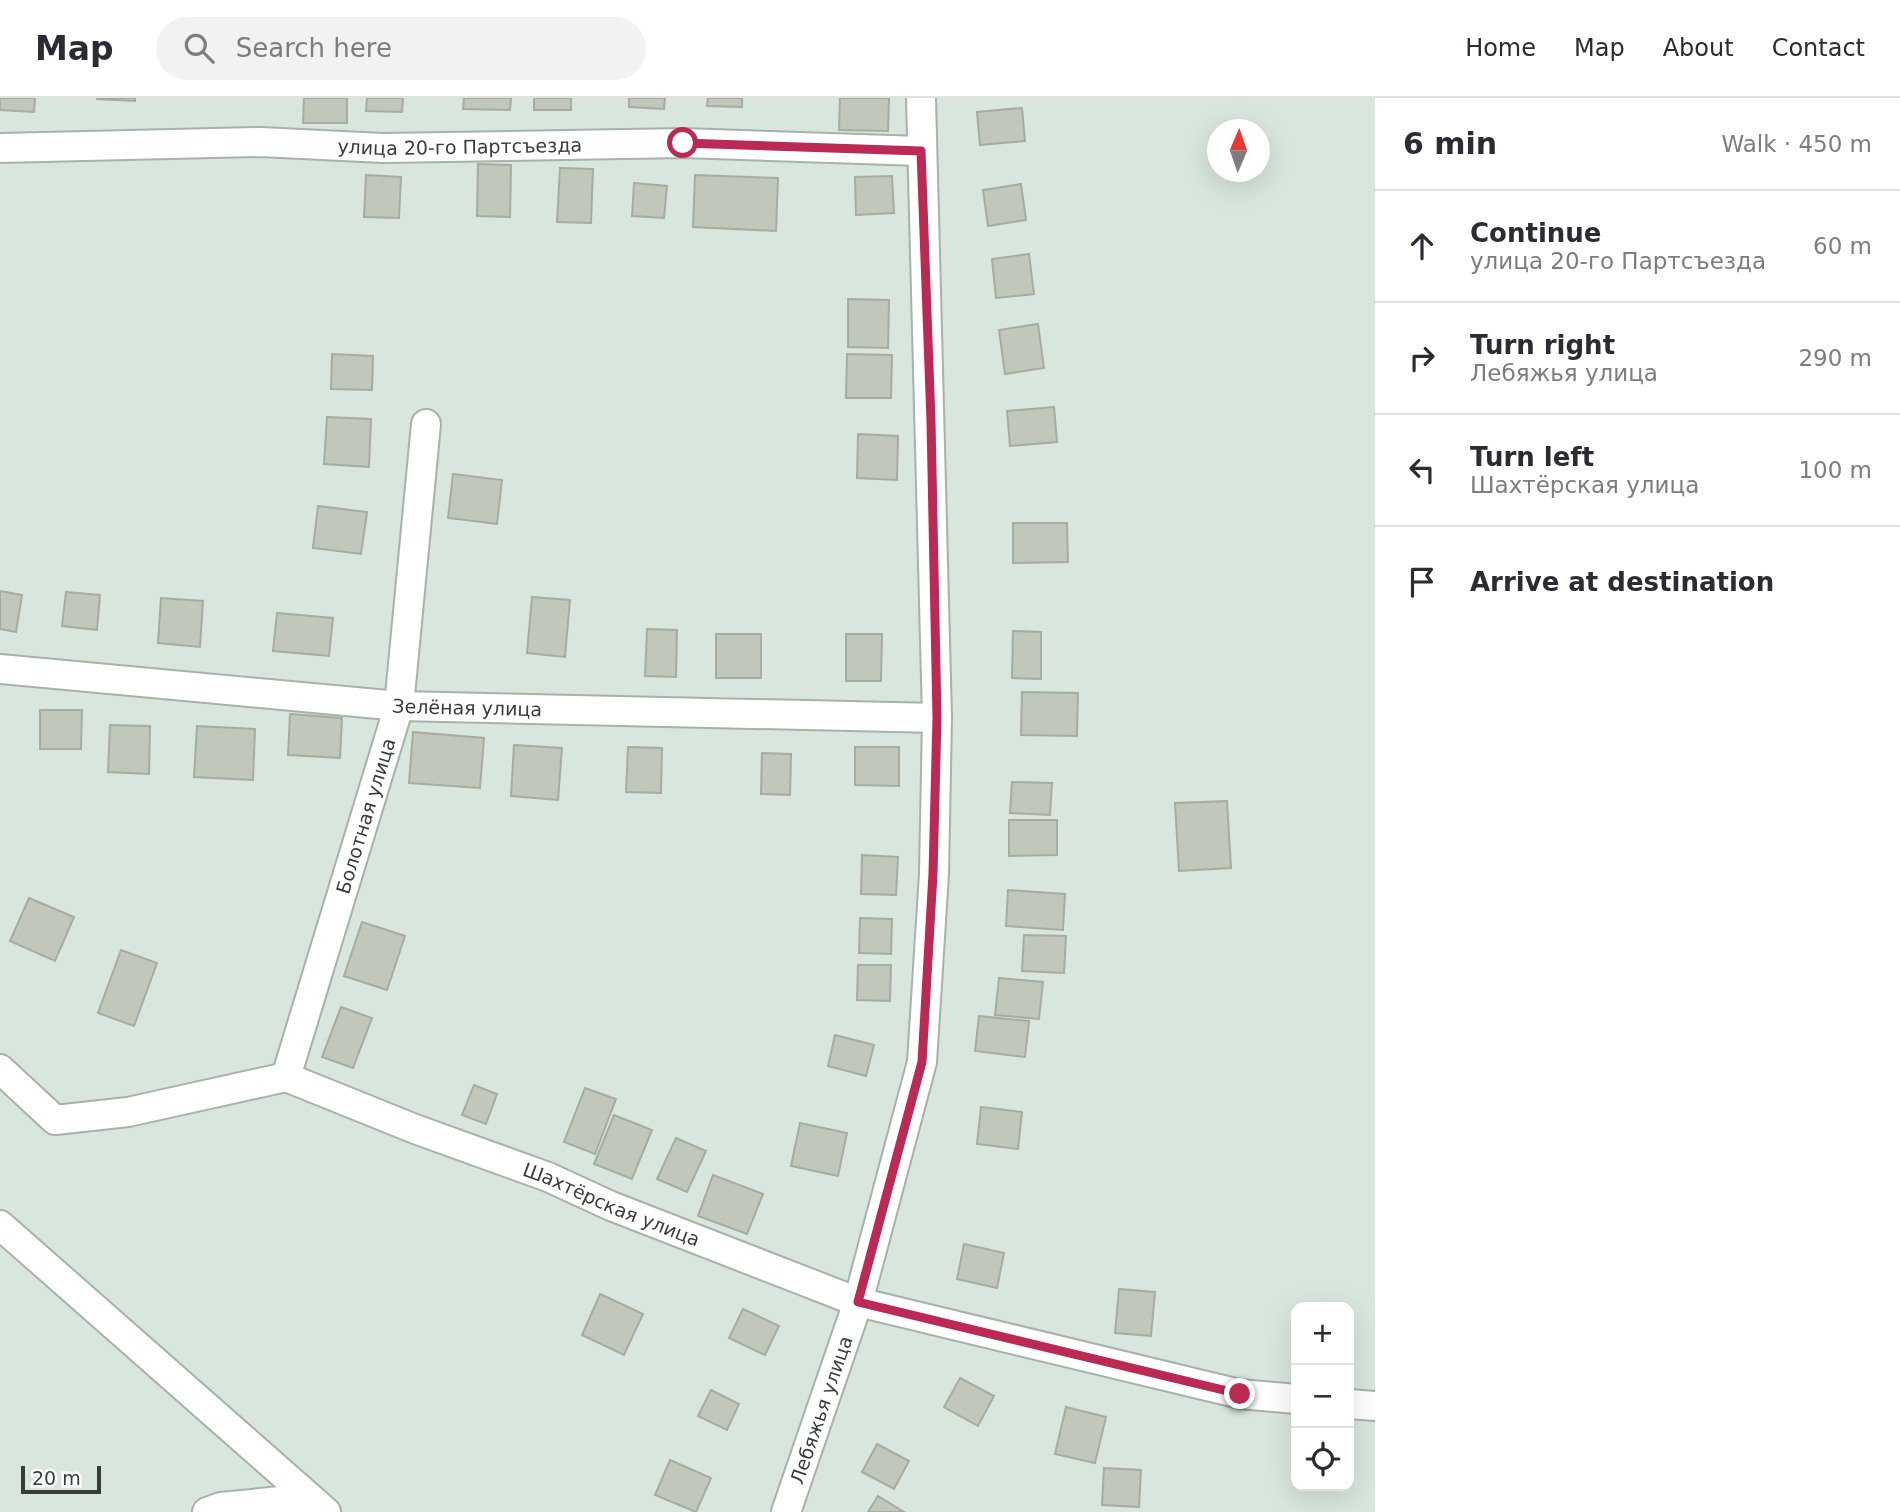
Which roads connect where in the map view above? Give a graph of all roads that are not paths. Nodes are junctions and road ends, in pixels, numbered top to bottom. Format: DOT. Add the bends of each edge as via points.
graph roads {
  1 [pos="921,98"];
  2 [pos="0,148"];
  3 [pos="921,151"];
  4 [pos="426,424"];
  5 [pos="0,669"];
  6 [pos="399,706"];
  7 [pos="937,718"];
  8 [pos="0,1069"];
  9 [pos="286,1077"];
  10 [pos="0,1225"];
  11 [pos="858,1302"];
  12 [pos="1291,1399"];
  13 [pos="1354,1404"];
  14 [pos="1375,1406"];
  15 [pos="318,1505"];
  16 [pos="207,1512"];
  17 [pos="786,1512"];
  1 -- 3 [label="street, Лебяжья улица"];
  2 -- 3 [label="street, улица 20-го Партсъезда" via="261,142 383,148 683,143"];
  3 -- 7 [label="street, Лебяжья улица"];
  4 -- 6 [label="street, Болотная улица"];
  5 -- 6 [label="street, Зелёная улица"];
  6 -- 7 [label="street, Зелёная улица"];
  6 -- 9 [label="street, Болотная улица"];
  7 -- 11 [label="street, Лебяжья улица" via="922,1062"];
  8 -- 9 [label="street" via="55,1120 128,1112"];
  9 -- 11 [label="street, Шахтёрская улица"];
  10 -- 15 [label="street"];
  11 -- 12 [label="street, Шахтёрская улица" via="1240,1394"];
  11 -- 17 [label="street, Лебяжья улица"];
  13 -- 14 [label="street"];
  15 -- 16 [label="street" via="222,1507"];
}
